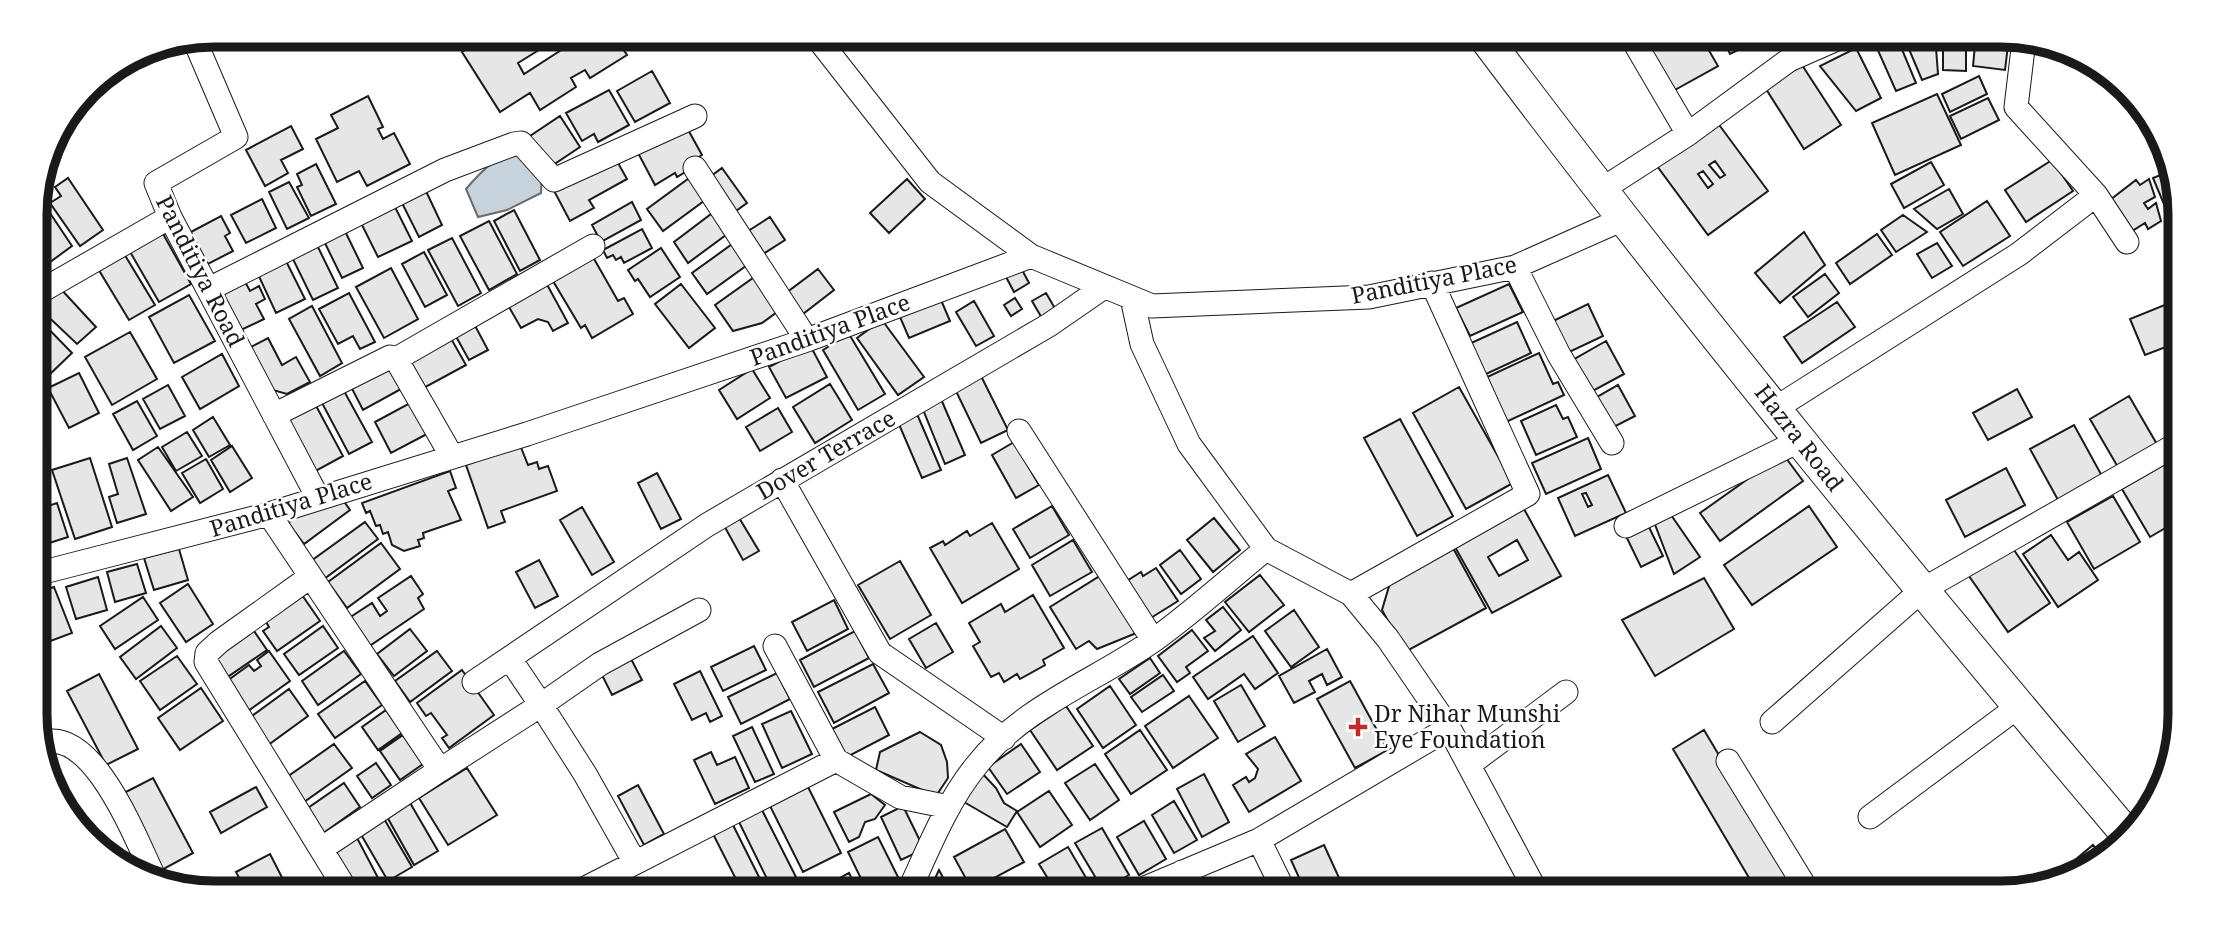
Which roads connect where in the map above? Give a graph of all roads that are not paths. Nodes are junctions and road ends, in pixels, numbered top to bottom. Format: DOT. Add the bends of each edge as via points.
graph roads {
  1 [pos="824,47"];
  2 [pos="1492,47"];
  3 [pos="1637,47"];
  4 [pos="1819,47"];
  5 [pos="198,48"];
  6 [pos="2023,49"];
  7 [pos="695,116"];
  8 [pos="1688,134"];
  9 [pos="695,168"];
  10 [pos="1601,190"];
  11 [pos="2096,195"];
  12 [pos="170,217"];
  13 [pos="1623,219"];
  14 [pos="2127,242"];
  15 [pos="593,246"];
  16 [pos="1031,256"];
  17 [pos="1515,267"];
  18 [pos="1432,283"];
  19 [pos="48,287"];
  20 [pos="1104,287"];
  21 [pos="209,289"];
  22 [pos="1132,298"];
  23 [pos="807,340"];
  24 [pos="396,359"];
  25 [pos="1776,408"];
  26 [pos="274,415"];
  27 [pos="1019,431"];
  28 [pos="1801,440"];
  29 [pos="1612,443"];
  30 [pos="2168,449"];
  31 [pos="451,455"];
  32 [pos="782,480"];
  33 [pos="318,498"];
  34 [pos="269,514"];
  35 [pos="1626,526"];
  36 [pos="1266,549"];
  37 [pos="47,572"];
  38 [pos="310,578"];
  39 [pos="1922,590"];
  40 [pos="1351,594"];
  41 [pos="699,610"];
  42 [pos="1153,640"];
  43 [pos="775,646"];
  44 [pos="510,659"];
  45 [pos="474,682"];
  46 [pos="1566,692"];
  47 [pos="541,705"];
  48 [pos="2019,706"];
  49 [pos="1772,722"];
  50 [pos="1449,728"];
  51 [pos="1004,738"];
  52 [pos="50,743"];
  53 [pos="836,761"];
  54 [pos="1728,761"];
  55 [pos="1470,764"];
  56 [pos="440,770"];
  57 [pos="949,807"];
  58 [pos="1870,817"];
  59 [pos="2123,828"];
  60 [pos="1259,840"];
  61 [pos="321,849"];
  62 [pos="634,861"];
  63 [pos="149,868"];
  64 [pos="1191,880"];
  65 [pos="1278,880"];
  66 [pos="1530,880"];
  67 [pos="1801,880"];
  68 [pos="341,881"];
  69 [pos="600,881"];
  70 [pos="914,881"];
  1 -- 16 [label="street" via="930,182"];
  2 -- 10 [label="main road, Hazra Road"];
  3 -- 8 [label="street"];
  4 -- 8 [label="street" via="1789,60"];
  5 -- 12 [label="street, Panditiya Road" via="236,137 156,183"];
  6 -- 11 [label="street" via="2016,107"];
  7 -- 21 [label="street" via="554,180 521,143 514,144 445,170"];
  8 -- 10 [label="street"];
  9 -- 23 [label="street"];
  10 -- 13 [label="main road, Hazra Road"];
  11 -- 14 [label="street"];
  11 -- 25 [label="street" via="2019,254"];
  12 -- 19 [label="street"];
  12 -- 21 [label="street, Panditiya Road"];
  13 -- 17 [label="street, Panditiya Place"];
  13 -- 25 [label="main road, Hazra Road"];
  15 -- 24 [label="street"];
  16 -- 20 [label="street, Panditiya Place"];
  16 -- 23 [label="street, Panditiya Place"];
  17 -- 18 [label="street, Panditiya Place"];
  17 -- 29 [label="street" via="1559,355"];
  18 -- 22 [label="street, Panditiya Place" via="1369,297 1152,306"];
  18 -- 40 [label="street" via="1528,495"];
  20 -- 22 [label="street, Panditiya Place"];
  20 -- 32 [label="street, Dover Terrace"];
  21 -- 26 [label="street, Panditiya Road"];
  22 -- 36 [label="street" via="1142,344 1189,444"];
  23 -- 31 [label="street, Panditiya Place"];
  24 -- 26 [label="street" via="390,357"];
  24 -- 31 [label="street"];
  25 -- 28 [label="main road, Hazra Road"];
  26 -- 33 [label="street, Panditiya Road"];
  27 -- 42 [label="street"];
  28 -- 35 [label="street"];
  28 -- 39 [label="main road, Hazra Road"];
  30 -- 39 [label="street"];
  31 -- 33 [label="street, Panditiya Place"];
  32 -- 44 [label="street, Dover Terrace" via="707,525"];
  32 -- 51 [label="street" via="880,653"];
  33 -- 34 [label="street, Panditiya Place"];
  34 -- 37 [label="street, Panditiya Place"];
  34 -- 38 [label="street"];
  36 -- 40 [label="street"];
  36 -- 42 [label="street"];
  38 -- 56 [label="street"];
  38 -- 61 [label="street" via="219,642 207,653 206,663"];
  39 -- 48 [label="main road, Hazra Road"];
  39 -- 49 [label="street"];
  40 -- 50 [label="street"];
  41 -- 47 [label="street" via="600,664"];
  42 -- 51 [label="street" via="1042,705"];
  43 -- 53 [label="street"];
  44 -- 45 [label="street, Dover Terrace"];
  44 -- 47 [label="street"];
  46 -- 55 [label="street"];
  47 -- 56 [label="street"];
  47 -- 62 [label="street"];
  48 -- 58 [label="street"];
  48 -- 59 [label="main road, Hazra Road"];
  50 -- 55 [label="street"];
  50 -- 60 [label="street"];
  51 -- 57 [label="street" via="976,765"];
  52 -- 63 [label="street" via="64,742 80,751 103,777"];
  53 -- 57 [label="street" via="900,797"];
  53 -- 62 [label="street"];
  54 -- 67 [label="street"];
  55 -- 66 [label="street"];
  56 -- 61 [label="street"];
  57 -- 70 [label="street"];
  60 -- 64 [label="street"];
  60 -- 65 [label="street"];
  61 -- 68 [label="street"];
  62 -- 69 [label="street"];
}
